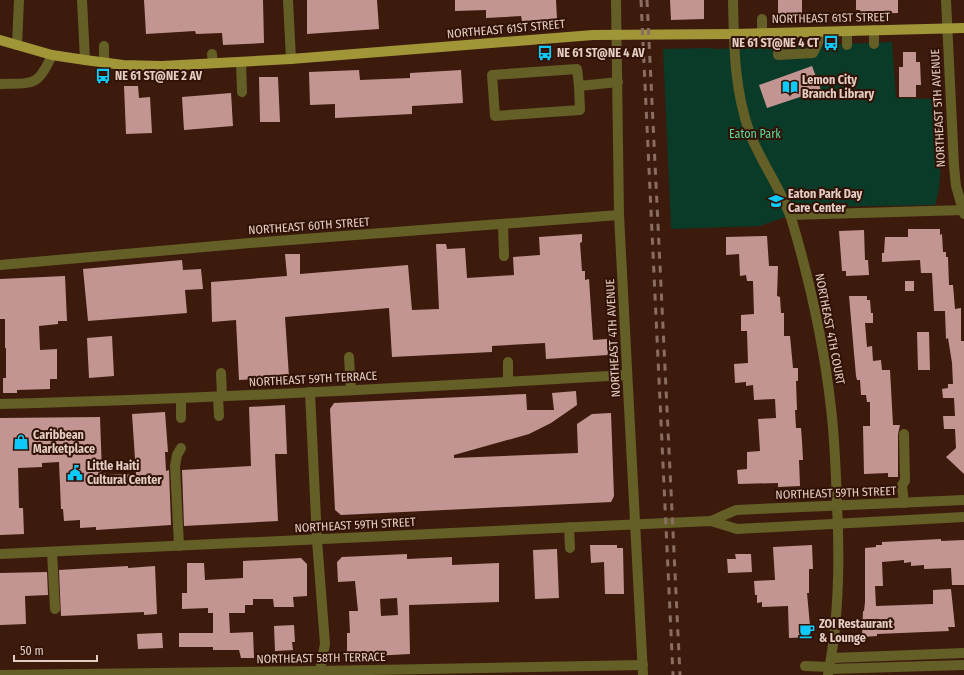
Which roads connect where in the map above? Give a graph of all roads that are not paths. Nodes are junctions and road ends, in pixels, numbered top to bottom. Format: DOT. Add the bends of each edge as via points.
graph roads {
  1 [pos="19,0"];
  2 [pos="82,0"];
  3 [pos="288,0"];
  4 [pos="616,0"];
  5 [pos="733,0"];
  6 [pos="946,0"];
  7 [pos="762,19"];
  8 [pos="964,28"];
  9 [pos="947,29"];
  10 [pos="874,30"];
  11 [pos="847,31"];
  12 [pos="823,32"];
  13 [pos="762,33"];
  14 [pos="779,33"];
  15 [pos="617,34"];
  16 [pos="734,34"];
  17 [pos="0,40"];
  18 [pos="874,44"];
  19 [pos="17,45"];
  20 [pos="847,45"];
  21 [pos="104,46"];
  22 [pos="52,55"];
  23 [pos="291,59"];
  24 [pos="85,60"];
  25 [pos="241,62"];
  26 [pos="104,63"];
  27 [pos="618,82"];
  28 [pos="0,84"];
  29 [pos="579,86"];
  30 [pos="242,92"];
  31 [pos="964,212"];
  32 [pos="619,215"];
  33 [pos="790,215"];
  34 [pos="503,224"];
  35 [pos="504,256"];
  36 [pos="0,265"];
  37 [pos="349,357"];
  38 [pos="508,362"];
  39 [pos="221,373"];
  40 [pos="627,375"];
  41 [pos="508,382"];
  42 [pos="351,390"];
  43 [pos="310,392"];
  44 [pos="220,396"];
  45 [pos="181,398"];
  46 [pos="0,404"];
  47 [pos="219,416"];
  48 [pos="181,418"];
  49 [pos="904,434"];
  50 [pos="181,448"];
  51 [pos="964,500"];
  52 [pos="904,503"];
  53 [pos="837,506"];
  54 [pos="964,518"];
  55 [pos="710,521"];
  56 [pos="635,524"];
  57 [pos="839,524"];
  58 [pos="570,527"];
  59 [pos="317,540"];
  60 [pos="179,546"];
  61 [pos="570,548"];
  62 [pos="52,552"];
  63 [pos="0,554"];
  64 [pos="55,609"];
  65 [pos="964,653"];
  66 [pos="805,666"];
  67 [pos="964,666"];
  68 [pos="830,667"];
  69 [pos="643,670"];
  70 [pos="319,673"];
  71 [pos="0,675"];
  72 [pos="69,675"];
  1 -- 19 [label="street"];
  2 -- 24 [label="street"];
  3 -- 23 [label="street"];
  4 -- 15 [label="street, NORTHEAST 4TH AVENUE"];
  5 -- 16 [label="street, NORTHEAST 4TH COURT"];
  6 -- 9 [label="street, NORTHEAST 5TH AVENUE"];
  7 -- 13 [label="street"];
  8 -- 9 [label="main road, NORTHEAST 61ST STREET"];
  9 -- 10 [label="main road, NORTHEAST 61ST STREET"];
  9 -- 31 [label="street, NORTHEAST 5TH AVENUE" via="954,166 956,186"];
  10 -- 11 [label="main road, NORTHEAST 61ST STREET"];
  10 -- 18 [label="street"];
  11 -- 12 [label="main road, NORTHEAST 61ST STREET"];
  11 -- 20 [label="street"];
  12 -- 14 [label="main road, NORTHEAST 61ST STREET"];
  12 -- 14 [label="street" via="813,53 778,55"];
  13 -- 14 [label="main road, NORTHEAST 61ST STREET"];
  13 -- 16 [label="main road, NORTHEAST 61ST STREET"];
  15 -- 16 [label="main road, NORTHEAST 61ST STREET"];
  15 -- 23 [label="main road, NORTHEAST 61ST STREET"];
  15 -- 27 [label="street, NORTHEAST 4TH AVENUE"];
  16 -- 33 [label="street, NORTHEAST 4TH COURT" via="740,104 754,141"];
  17 -- 19 [label="main road, NORTHEAST 61ST STREET"];
  19 -- 22 [label="main road, NORTHEAST 61ST STREET"];
  21 -- 26 [label="street"];
  22 -- 24 [label="main road, NORTHEAST 61ST STREET"];
  22 -- 28 [label="street" via="40,78 31,83"];
  23 -- 25 [label="main road, NORTHEAST 61ST STREET"];
  24 -- 26 [label="main road, NORTHEAST 61ST STREET"];
  25 -- 26 [label="main road, NORTHEAST 61ST STREET" via="213,59 162,66"];
  25 -- 30 [label="street"];
  27 -- 29 [label="street"];
  27 -- 32 [label="street, NORTHEAST 4TH AVENUE"];
  29 -- 29 [label="street" via="578,70 492,75 495,116 580,110"];
  31 -- 33 [label="street"];
  32 -- 34 [label="street, NORTHEAST 60TH STREET"];
  32 -- 40 [label="street, NORTHEAST 4TH AVENUE"];
  33 -- 53 [label="street, NORTHEAST 4TH COURT" via="826,370 834,440"];
  34 -- 35 [label="street"];
  34 -- 36 [label="street, NORTHEAST 60TH STREET"];
  37 -- 42 [label="street"];
  38 -- 41 [label="street"];
  39 -- 44 [label="street"];
  40 -- 41 [label="street, NORTHEAST 59TH TERRACE"];
  40 -- 56 [label="street, NORTHEAST 4TH AVENUE"];
  41 -- 42 [label="street, NORTHEAST 59TH TERRACE"];
  42 -- 43 [label="street, NORTHEAST 59TH TERRACE"];
  43 -- 44 [label="street, NORTHEAST 59TH TERRACE"];
  43 -- 59 [label="street"];
  44 -- 45 [label="street, NORTHEAST 59TH TERRACE"];
  44 -- 47 [label="street"];
  45 -- 46 [label="street, NORTHEAST 59TH TERRACE"];
  45 -- 48 [label="street"];
  49 -- 52 [label="street"];
  50 -- 60 [label="street" via="175,466"];
  51 -- 52 [label="street, NORTHEAST 59TH STREET"];
  52 -- 53 [label="street, NORTHEAST 59TH STREET"];
  53 -- 55 [label="street, NORTHEAST 59TH STREET" via="736,510"];
  53 -- 57 [label="street, NORTHEAST 4TH COURT"];
  54 -- 57 [label="street, NORTHEAST 59TH STREET"];
  55 -- 56 [label="street, NORTHEAST 59TH STREET"];
  55 -- 57 [label="street, NORTHEAST 59TH STREET" via="736,529"];
  56 -- 58 [label="street, NORTHEAST 59TH STREET"];
  56 -- 69 [label="street, NORTHEAST 4TH AVENUE"];
  57 -- 68 [label="street, NORTHEAST 4TH COURT" via="839,575"];
  58 -- 59 [label="street, NORTHEAST 59TH STREET"];
  58 -- 61 [label="street"];
  59 -- 60 [label="street, NORTHEAST 59TH STREET"];
  59 -- 70 [label="street" via="325,644"];
  60 -- 62 [label="street, NORTHEAST 59TH STREET"];
  62 -- 63 [label="street, NORTHEAST 59TH STREET"];
  62 -- 64 [label="street"];
  65 -- 68 [label="street"];
  66 -- 68 [label="street"];
  67 -- 68 [label="street"];
  69 -- 70 [label="street, NORTHEAST 58TH TERRACE"];
  70 -- 72 [label="street, NORTHEAST 58TH TERRACE"];
  71 -- 72 [label="street, NORTHEAST 58TH TERRACE"];
}
